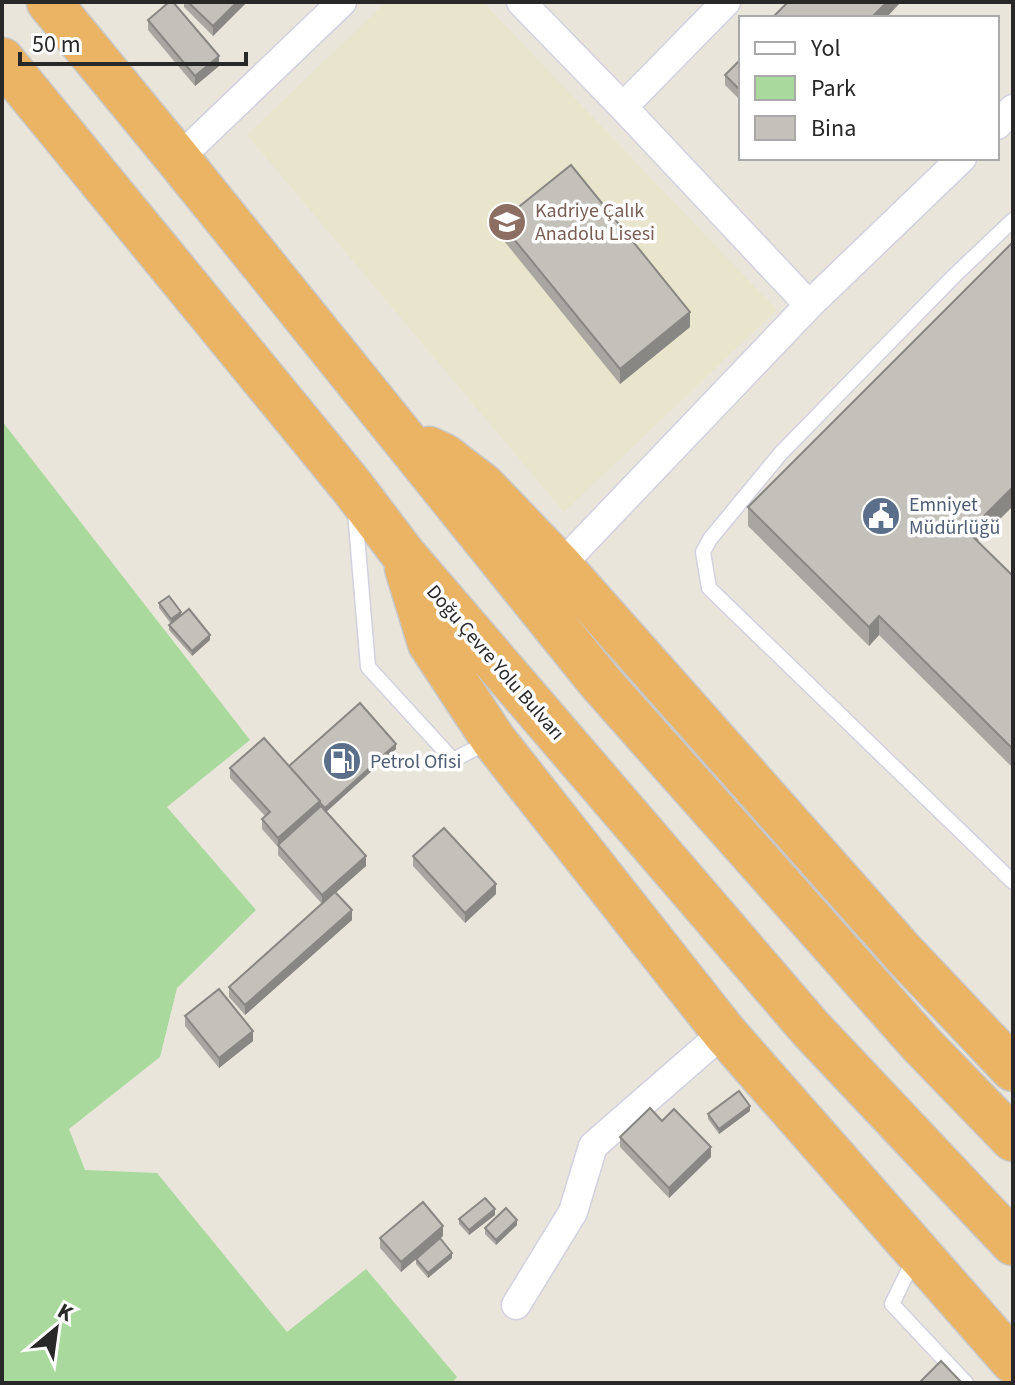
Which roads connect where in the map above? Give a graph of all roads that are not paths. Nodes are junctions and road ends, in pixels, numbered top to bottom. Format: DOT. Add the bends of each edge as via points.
graph roads {
  1 [pos="49,2"];
  2 [pos="342,2"];
  3 [pos="521,2"];
  4 [pos="726,2"];
  5 [pos="2,60"];
  6 [pos="623,107"];
  7 [pos="178,159"];
  8 [pos="960,160"];
  9 [pos="1013,220"];
  10 [pos="809,305"];
  11 [pos="403,437"];
  12 [pos="353,488"];
  13 [pos="403,554"];
  14 [pos="560,566"];
  15 [pos="493,739"];
  16 [pos="1013,882"];
  17 [pos="724,1032"];
  18 [pos="1013,1069"];
  19 [pos="1013,1139"];
  20 [pos="1013,1243"];
  21 [pos="917,1252"];
  22 [pos="516,1305"];
  23 [pos="1013,1361"];
  24 [pos="966,1383"];
  1 -- 7 [label="highway"];
  2 -- 7 [label="street"];
  3 -- 6 [label="street"];
  4 -- 6 [label="street"];
  5 -- 12 [label="highway, Doğu Çevre Yolu Bulvarı"];
  6 -- 10 [label="street"];
  7 -- 11 [label="highway"];
  8 -- 10 [label="street"];
  9 -- 16 [label="lane" via="781,453 703,552 709,588"];
  10 -- 14 [label="street"];
  11 -- 14 [label="highway" via="444,456 483,486"];
  11 -- 19 [label="highway" via="600,682 921,1044"];
  12 -- 13 [label="highway, Doğu Çevre Yolu Bulvarı"];
  12 -- 15 [label="lane" via="368,667 453,760"];
  13 -- 15 [label="highway" via="430,643"];
  13 -- 20 [label="highway, Doğu Çevre Yolu Bulvarı" via="811,1029"];
  14 -- 18 [label="highway"];
  15 -- 17 [label="highway"];
  17 -- 21 [label="highway"];
  17 -- 22 [label="street" via="593,1146 573,1212"];
  21 -- 23 [label="highway"];
  21 -- 24 [label="lane" via="892,1304"];
}
